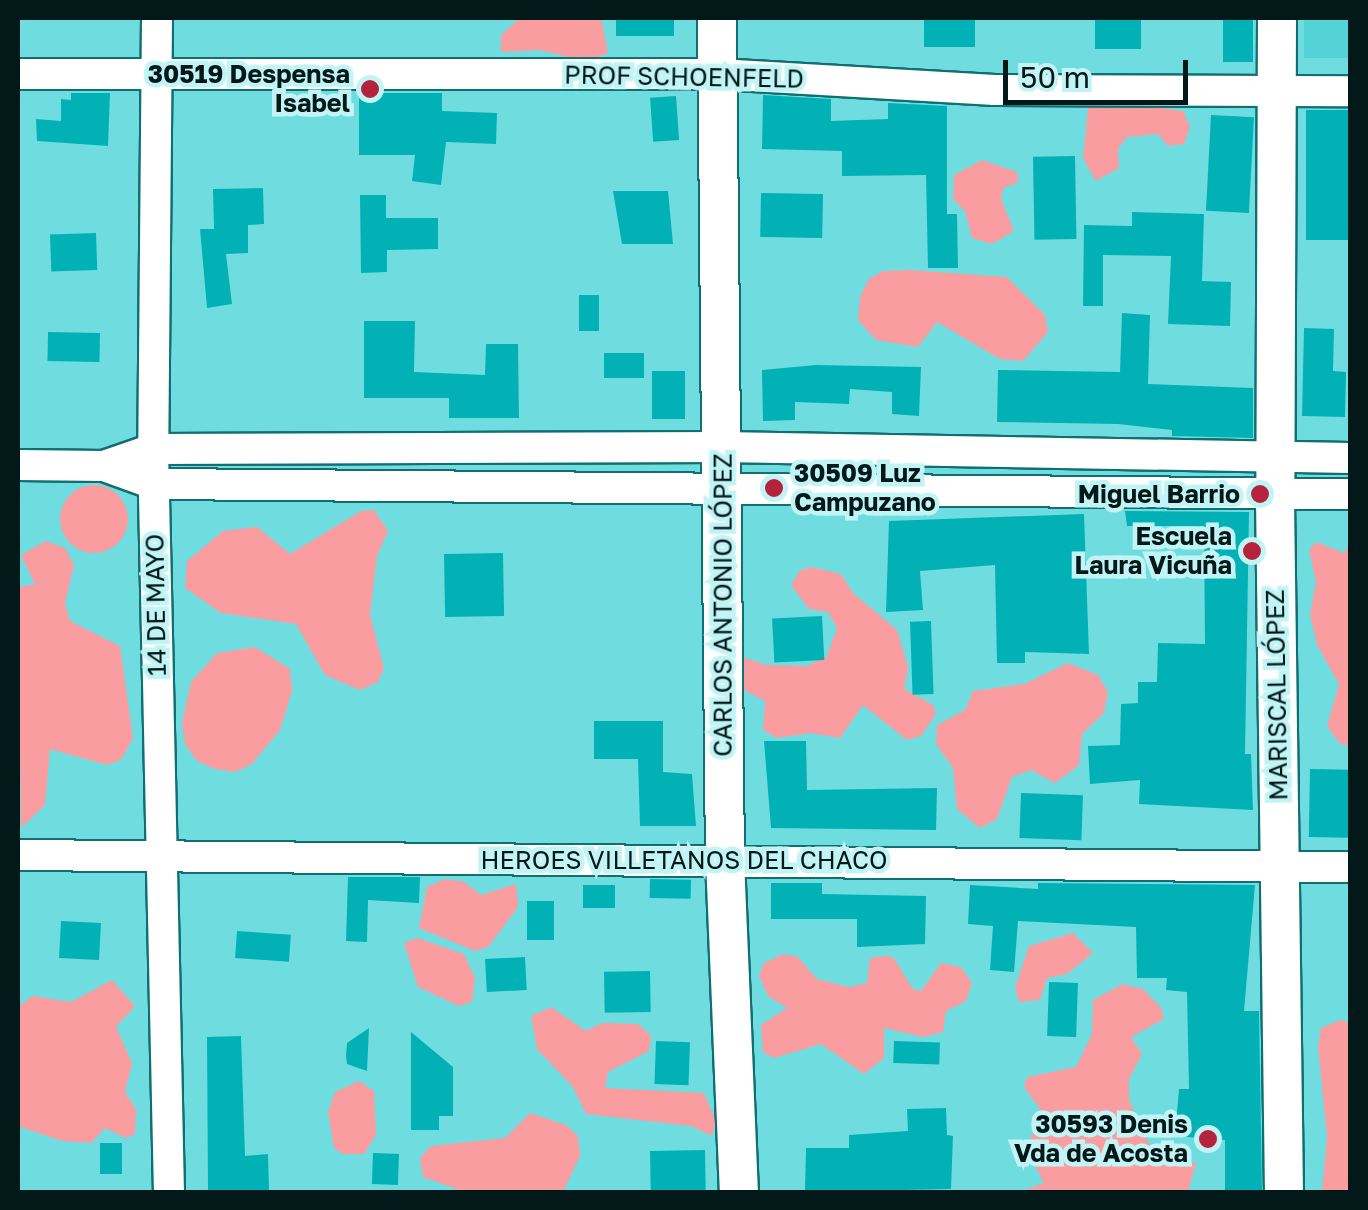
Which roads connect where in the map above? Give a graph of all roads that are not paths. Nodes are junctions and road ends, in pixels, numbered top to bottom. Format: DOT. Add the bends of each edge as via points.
graph roads {
  1 [pos="157,18"];
  2 [pos="717,18"];
  3 [pos="1277,18"];
  4 [pos="18,74"];
  5 [pos="718,74"];
  6 [pos="157,78"];
  7 [pos="1276,90"];
  8 [pos="1350,91"];
  9 [pos="722,448"];
  10 [pos="153,449"];
  11 [pos="1275,456"];
  12 [pos="1350,458"];
  13 [pos="18,465"];
  14 [pos="104,466"];
  15 [pos="154,484"];
  16 [pos="722,489"];
  17 [pos="1275,494"];
  18 [pos="1350,494"];
  19 [pos="18,855"];
  20 [pos="160,857"];
  21 [pos="724,860"];
  22 [pos="1280,866"];
  23 [pos="1350,867"];
  24 [pos="169,1192"];
  25 [pos="739,1192"];
  26 [pos="1284,1192"];
  1 -- 6 [label="street, 14 DE MAYO"];
  2 -- 5 [label="main road, CARLOS ANTONIO LÓPEZ"];
  3 -- 7 [label="main road, MARISCAL LÓPEZ"];
  4 -- 6 [label="street, PROF SCHOENFELD"];
  5 -- 6 [label="street, PROF SCHOENFELD"];
  5 -- 7 [label="street, PROF SCHOENFELD" via="995,90"];
  5 -- 9 [label="main road, CARLOS ANTONIO LÓPEZ"];
  6 -- 10 [label="street, 14 DE MAYO"];
  7 -- 8 [label="street, PROF SCHOENFELD"];
  7 -- 11 [label="main road, MARISCAL LÓPEZ"];
  9 -- 10 [label="street"];
  9 -- 11 [label="street"];
  9 -- 16 [label="main road, CARLOS ANTONIO LÓPEZ"];
  10 -- 14 [label="street"];
  10 -- 15 [label="street, 14 DE MAYO"];
  11 -- 12 [label="street"];
  11 -- 17 [label="main road, MARISCAL LÓPEZ"];
  13 -- 14 [label="street"];
  14 -- 15 [label="street"];
  15 -- 16 [label="street"];
  15 -- 20 [label="street, 14 DE MAYO"];
  16 -- 17 [label="street"];
  16 -- 21 [label="main road, CARLOS ANTONIO LÓPEZ"];
  17 -- 18 [label="street"];
  17 -- 22 [label="main road, MARISCAL LÓPEZ"];
  19 -- 20 [label="street, HEROES VILLETANOS DEL CHACO"];
  20 -- 21 [label="street, HEROES VILLETANOS DEL CHACO"];
  20 -- 24 [label="street, 14 DE MAYO"];
  21 -- 22 [label="street, HEROES VILLETANOS DEL CHACO"];
  21 -- 25 [label="main road, CARLOS ANTONIO LÓPEZ"];
  22 -- 23 [label="street, HEROES VILLETANOS DEL CHACO"];
  22 -- 26 [label="main road, MARISCAL LÓPEZ"];
}
